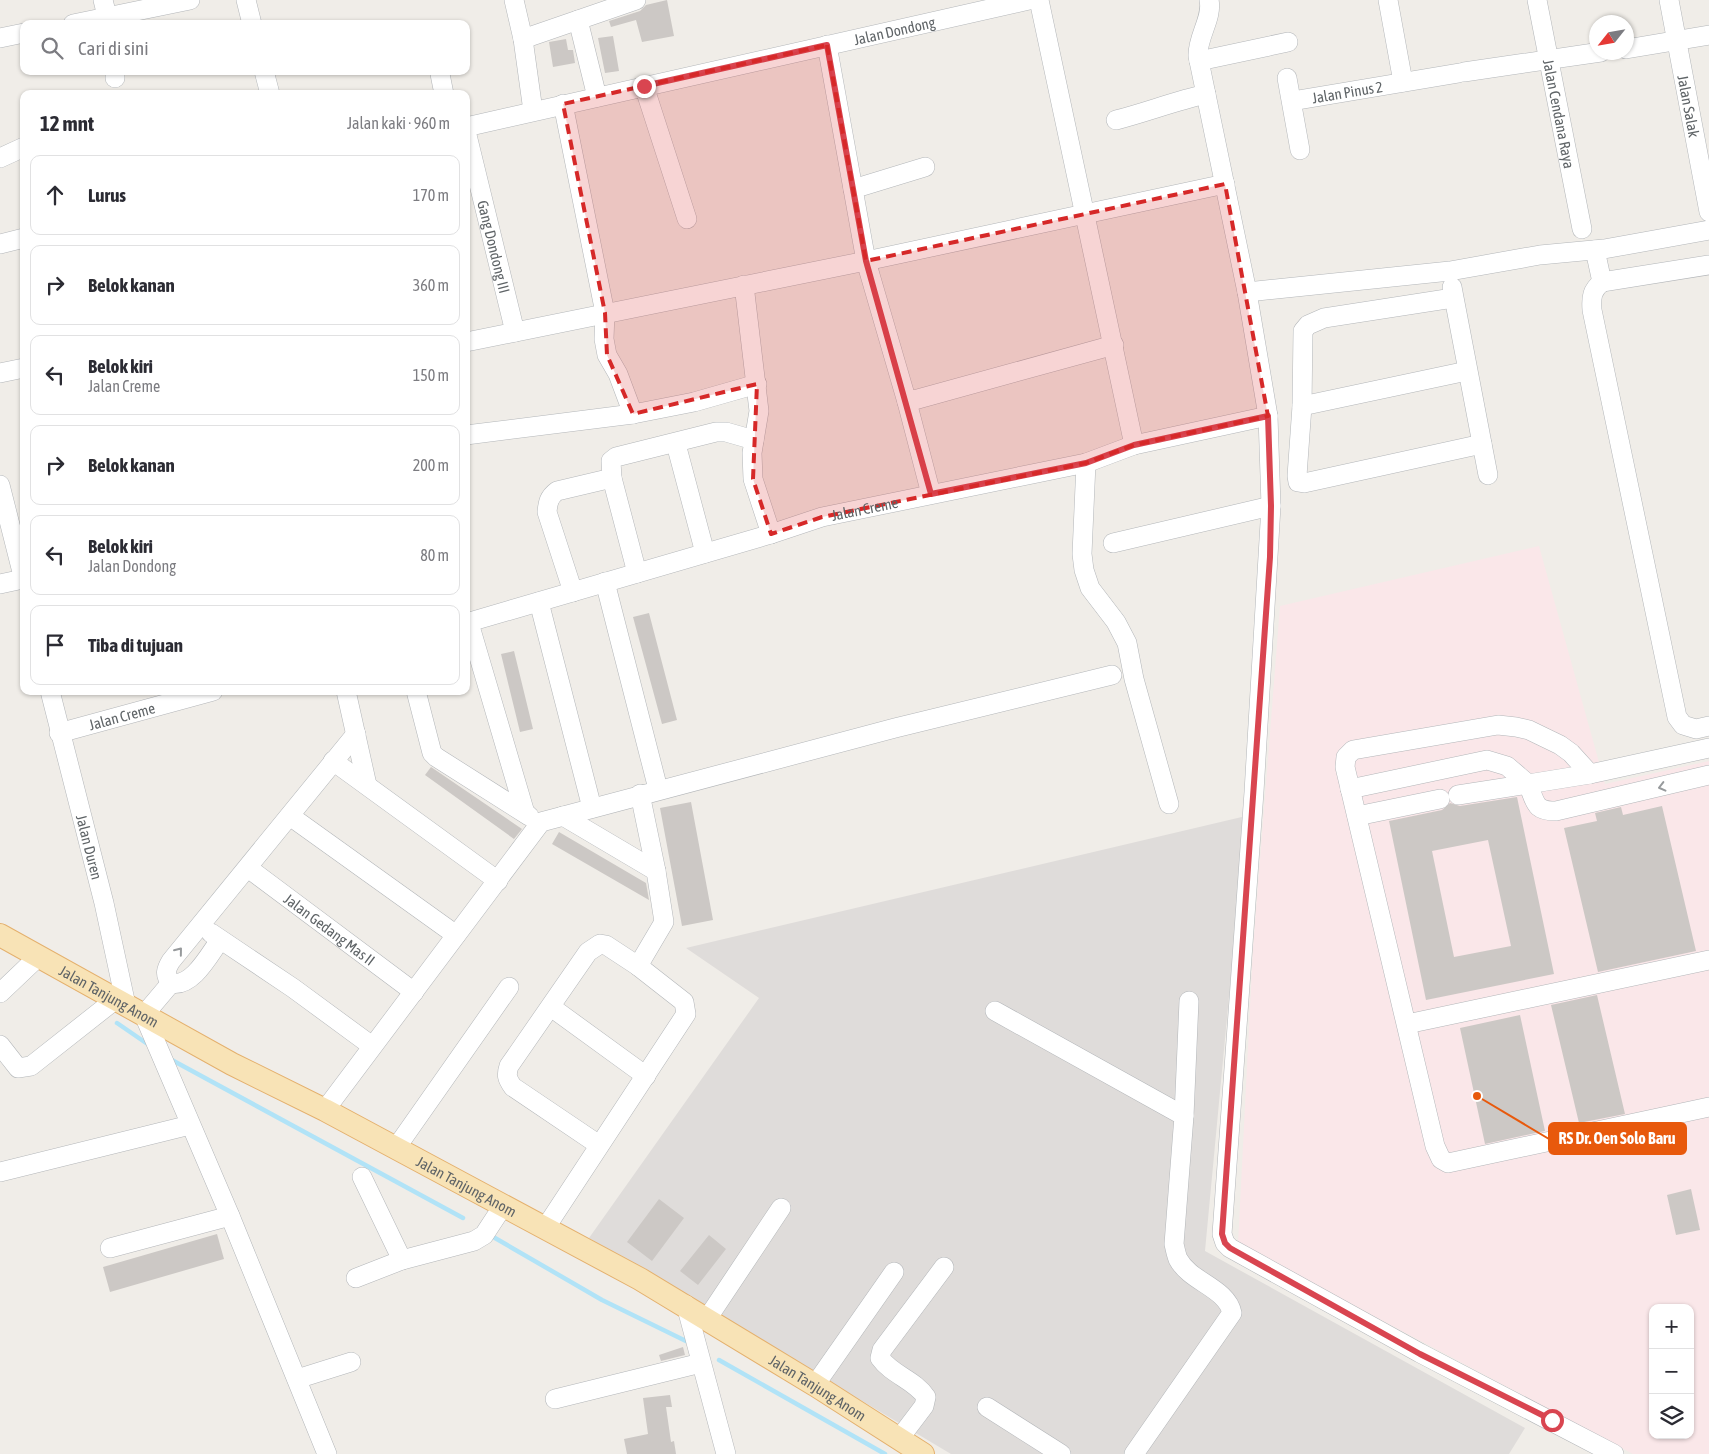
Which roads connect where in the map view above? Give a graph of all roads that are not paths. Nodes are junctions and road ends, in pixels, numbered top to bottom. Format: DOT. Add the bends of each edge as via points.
graph roads {
  1 [pos="190,0"];
  2 [pos="246,0"];
  3 [pos="514,0"];
  4 [pos="636,0"];
  5 [pos="1029,0"];
  6 [pos="1039,0"];
  7 [pos="1209,0"];
  8 [pos="1388,0"];
  9 [pos="1537,0"];
  10 [pos="1669,0"];
  11 [pos="106,14"];
  12 [pos="86,20"];
  13 [pos="251,20"];
  14 [pos="578,20"];
  15 [pos="20,34"];
  16 [pos="1709,35"];
  17 [pos="0,38"];
  18 [pos="523,39"];
  19 [pos="1676,41"];
  20 [pos="1288,42"];
  21 [pos="827,45"];
  22 [pos="1634,48"];
  23 [pos="1589,54"];
  24 [pos="1548,60"];
  25 [pos="1200,61"];
  26 [pos="265,75"];
  27 [pos="440,75"];
  28 [pos="1287,78"];
  29 [pos="1403,82"];
  30 [pos="644,86"];
  31 [pos="269,90"];
  32 [pos="443,90"];
  33 [pos="1206,94"];
  34 [pos="596,97"];
  35 [pos="1292,100"];
  36 [pos="563,104"];
  37 [pos="533,112"];
  38 [pos="1116,120"];
  39 [pos="470,128"];
  40 [pos="470,146"];
  41 [pos="20,149"];
  42 [pos="1300,150"];
  43 [pos="0,158"];
  44 [pos="925,167"];
  45 [pos="1225,184"];
  46 [pos="853,189"];
  47 [pos="1709,212"];
  48 [pos="1085,214"];
  49 [pos="687,218"];
  50 [pos="1582,229"];
  51 [pos="1709,230"];
  52 [pos="20,239"];
  53 [pos="0,244"];
  54 [pos="1595,250"];
  55 [pos="866,261"];
  56 [pos="1709,264"];
  57 [pos="1450,271"];
  58 [pos="1602,282"];
  59 [pos="744,285"];
  60 [pos="1247,292"];
  61 [pos="1453,298"];
  62 [pos="605,313"];
  63 [pos="515,332"];
  64 [pos="470,341"];
  65 [pos="1114,345"];
  66 [pos="20,369"];
  67 [pos="1467,371"];
  68 [pos="0,373"];
  69 [pos="757,384"];
  70 [pos="907,402"];
  71 [pos="1302,406"];
  72 [pos="633,414"];
  73 [pos="1268,416"];
  74 [pos="470,434"];
  75 [pos="754,440"];
  76 [pos="676,444"];
  77 [pos="1482,444"];
  78 [pos="1134,445"];
  79 [pos="1086,463"];
  80 [pos="1488,475"];
  81 [pos="612,478"];
  82 [pos="0,485"];
  83 [pos="931,494"];
  84 [pos="1271,506"];
  85 [pos="4,520"];
  86 [pos="771,534"];
  87 [pos="1113,543"];
  88 [pos="705,553"];
  89 [pos="20,565"];
  90 [pos="20,572"];
  91 [pos="637,573"];
  92 [pos="606,582"];
  93 [pos="0,584"];
  94 [pos="573,592"];
  95 [pos="538,602"];
  96 [pos="470,622"];
  97 [pos="470,629"];
  98 [pos="1112,675"];
  99 [pos="51,695"];
  100 [pos="198,695"];
  101 [pos="347,695"];
  102 [pos="417,695"];
  103 [pos="1709,726"];
  104 [pos="59,732"];
  105 [pos="356,734"];
  106 [pos="1709,748"];
  107 [pos="333,761"];
  108 [pos="1590,774"];
  109 [pos="1709,775"];
  110 [pos="1528,784"];
  111 [pos="368,785"];
  112 [pos="1350,789"];
  113 [pos="649,792"];
  114 [pos="1168,804"];
  115 [pos="592,808"];
  116 [pos="290,816"];
  117 [pos="563,816"];
  118 [pos="1358,816"];
  119 [pos="533,818"];
  120 [pos="248,868"];
  121 [pos="656,871"];
  122 [pos="498,881"];
  123 [pos="199,925"];
  124 [pos="456,934"];
  125 [pos="0,935"];
  126 [pos="220,940"];
  127 [pos="39,956"];
  128 [pos="1709,960"];
  129 [pos="638,966"];
  130 [pos="170,983"];
  131 [pos="509,987"];
  132 [pos="414,992"];
  133 [pos="0,993"];
  134 [pos="1189,1001"];
  135 [pos="129,1007"];
  136 [pos="551,1008"];
  137 [pos="995,1011"];
  138 [pos="1407,1024"];
  139 [pos="0,1045"];
  140 [pos="372,1046"];
  141 [pos="646,1076"];
  142 [pos="1709,1107"];
  143 [pos="325,1110"];
  144 [pos="1184,1116"];
  145 [pos="190,1126"];
  146 [pos="599,1145"];
  147 [pos="396,1148"];
  148 [pos="0,1172"];
  149 [pos="362,1177"];
  150 [pos="503,1206"];
  151 [pos="781,1208"];
  152 [pos="230,1216"];
  153 [pos="546,1227"];
  154 [pos="110,1248"];
  155 [pos="402,1260"];
  156 [pos="944,1267"];
  157 [pos="894,1272"];
  158 [pos="356,1278"];
  159 [pos="686,1305"];
  160 [pos="708,1319"];
  161 [pos="351,1362"];
  162 [pos="701,1363"];
  163 [pos="297,1379"];
  164 [pos="815,1385"];
  165 [pos="555,1398"];
  166 [pos="988,1407"];
  167 [pos="899,1439"];
  168 [pos="327,1454"];
  169 [pos="726,1454"];
  170 [pos="923,1454"];
  171 [pos="1061,1454"];
  172 [pos="1134,1454"];
  173 [pos="1613,1454"];
  1 -- 11 [label="street"];
  2 -- 13 [label="street"];
  3 -- 18 [label="street"];
  4 -- 14 [label="street"];
  5 -- 21 [label="street, Jalan Dondong"];
  6 -- 48 [label="street"];
  7 -- 25 [label="street" via="1210,10 1198,43"];
  8 -- 29 [label="street, Jalan Pinus 2"];
  9 -- 24 [label="street, Jalan Cendana Raya"];
  10 -- 19 [label="street, Jalan Salak"];
  11 -- 12 [label="street"];
  14 -- 18 [label="street"];
  14 -- 34 [label="street"];
  15 -- 17 [label="street"];
  16 -- 19 [label="street"];
  18 -- 37 [label="street"];
  19 -- 22 [label="street"];
  19 -- 47 [label="street, Jalan Salak"];
  20 -- 25 [label="street"];
  21 -- 30 [label="street, Jalan Dondong"];
  21 -- 46 [label="street"];
  23 -- 24 [label="street, Jalan Pinus 2"];
  24 -- 29 [label="street, Jalan Pinus 2"];
  24 -- 50 [label="street, Jalan Cendana Raya"];
  25 -- 33 [label="street"];
  26 -- 31 [label="street"];
  27 -- 32 [label="street"];
  28 -- 35 [label="street, Jalan Pinus 2"];
  29 -- 35 [label="street, Jalan Pinus 2"];
  30 -- 34 [label="street, Jalan Dondong"];
  30 -- 49 [label="street"];
  33 -- 38 [label="street"];
  33 -- 45 [label="street"];
  34 -- 36 [label="street, Jalan Dondong"];
  35 -- 42 [label="street, Jalan Pinus 2"];
  36 -- 37 [label="street, Jalan Dondong"];
  36 -- 62 [label="street"];
  37 -- 39 [label="street, Jalan Dondong"];
  40 -- 63 [label="street, Gang Dondong III"];
  41 -- 43 [label="street"];
  44 -- 46 [label="street"];
  45 -- 48 [label="street"];
  45 -- 60 [label="street"];
  46 -- 55 [label="street"];
  48 -- 55 [label="street"];
  48 -- 65 [label="street"];
  51 -- 54 [label="street"];
  52 -- 53 [label="street"];
  54 -- 57 [label="street" via="1540,255"];
  54 -- 58 [label="street"];
  55 -- 59 [label="street"];
  55 -- 70 [label="street"];
  56 -- 58 [label="street"];
  57 -- 60 [label="street"];
  57 -- 61 [label="street"];
  58 -- 103 [label="street" via="1594,288 1592,310 1677,717 1683,725 1696,729"];
  59 -- 62 [label="street"];
  59 -- 69 [label="street"];
  60 -- 73 [label="street"];
  61 -- 67 [label="street"];
  61 -- 71 [label="street" via="1324,318 1308,325 1303,331"];
  62 -- 63 [label="street"];
  62 -- 72 [label="street" via="607,354"];
  63 -- 64 [label="street"];
  65 -- 70 [label="street"];
  65 -- 78 [label="street"];
  66 -- 68 [label="street"];
  67 -- 71 [label="street"];
  67 -- 77 [label="street"];
  69 -- 72 [label="street" via="694,402"];
  69 -- 75 [label="street" via="759,411"];
  70 -- 83 [label="street"];
  71 -- 77 [label="street" via="1297,476 1301,483"];
  72 -- 74 [label="street"];
  73 -- 78 [label="street, Jalan Creme"];
  73 -- 84 [label="street"];
  75 -- 76 [label="street" via="716,432"];
  75 -- 86 [label="street" via="753,479"];
  76 -- 81 [label="street" via="613,458 610,465"];
  76 -- 88 [label="street"];
  77 -- 80 [label="street"];
  78 -- 79 [label="street, Jalan Creme"];
  79 -- 83 [label="street, Jalan Creme"];
  79 -- 114 [label="street" via="1084,570 1090,588 1116,622 1127,643"];
  81 -- 91 [label="street"];
  81 -- 94 [label="street" via="557,491 548,502 547,512"];
  82 -- 85 [label="street"];
  83 -- 86 [label="street, Jalan Creme" via="822,517"];
  84 -- 87 [label="street"];
  84 -- 173 [label="street" via="1222,1234 1225,1243 1420,1354"];
  85 -- 89 [label="street"];
  86 -- 88 [label="street, Jalan Creme"];
  88 -- 91 [label="street, Jalan Creme"];
  90 -- 93 [label="street"];
  91 -- 92 [label="street, Jalan Creme"];
  92 -- 94 [label="street, Jalan Creme"];
  92 -- 113 [label="street"];
  94 -- 95 [label="street, Jalan Creme"];
  95 -- 96 [label="street, Jalan Creme"];
  95 -- 115 [label="street"];
  97 -- 119 [label="street"];
  98 -- 113 [label="street"];
  99 -- 104 [label="street, Jalan Duren"];
  100 -- 104 [label="street, Jalan Creme"];
  101 -- 105 [label="street"];
  102 -- 119 [label="street" via="432,753"];
  104 -- 135 [label="street, Jalan Duren"];
  105 -- 107 [label="street"];
  105 -- 111 [label="street"];
  106 -- 108 [label="street"];
  107 -- 111 [label="street"];
  107 -- 116 [label="street"];
  108 -- 110 [label="street"];
  108 -- 112 [label="street" via="1560,745 1529,730 1498,725 1353,750 1346,757 1345,767"];
  109 -- 110 [label="street, one-way" via="1556,811 1543,811 1538,807"];
  110 -- 112 [label="street" via="1507,766 1487,760"];
  110 -- 118 [label="street"];
  111 -- 122 [label="street"];
  112 -- 118 [label="street"];
  113 -- 115 [label="street"];
  113 -- 121 [label="street"];
  115 -- 117 [label="street"];
  116 -- 120 [label="street"];
  116 -- 124 [label="street"];
  117 -- 119 [label="street"];
  117 -- 121 [label="street"];
  118 -- 138 [label="street"];
  119 -- 122 [label="street"];
  120 -- 123 [label="street"];
  120 -- 132 [label="street, Jalan Gedang Mas II"];
  121 -- 129 [label="street" via="664,922"];
  122 -- 124 [label="street"];
  123 -- 126 [label="street"];
  130 -- 123 [label="street, one-way" via="166,969"];
  124 -- 132 [label="street"];
  125 -- 127 [label="main road, Jalan Tanjung Anom"];
  126 -- 130 [label="street" via="189,979 180,984"];
  126 -- 140 [label="street"];
  127 -- 133 [label="street"];
  127 -- 135 [label="main road, Jalan Tanjung Anom"];
  128 -- 138 [label="street"];
  129 -- 136 [label="street" via="606,946 594,946"];
  129 -- 141 [label="street" via="684,1002 686,1008 684,1018"];
  130 -- 135 [label="street"];
  131 -- 147 [label="street"];
  132 -- 140 [label="street"];
  134 -- 144 [label="street"];
  135 -- 139 [label="street" via="31,1066 18,1068"];
  135 -- 143 [label="main road, Jalan Tanjung Anom"];
  135 -- 145 [label="street, Jalan Duren" via="153,1041"];
  136 -- 141 [label="street"];
  136 -- 146 [label="street" via="509,1066 507,1080 550,1115"];
  137 -- 144 [label="street"];
  138 -- 142 [label="street" via="1434,1146 1441,1159 1448,1163"];
  140 -- 143 [label="street"];
  141 -- 146 [label="street"];
  143 -- 147 [label="main road, Jalan Tanjung Anom"];
  144 -- 172 [label="street" via="1174,1244 1178,1259 1193,1276 1226,1300 1232,1313"];
  145 -- 148 [label="street"];
  145 -- 152 [label="street, Jalan Duren"];
  146 -- 153 [label="street"];
  147 -- 150 [label="main road, Jalan Tanjung Anom"];
  149 -- 155 [label="street"];
  150 -- 153 [label="main road, Jalan Tanjung Anom"];
  150 -- 155 [label="street" via="484,1236"];
  151 -- 160 [label="street"];
  152 -- 154 [label="street"];
  152 -- 163 [label="street, Jalan Duren"];
  153 -- 159 [label="main road, Jalan Tanjung Anom"];
  155 -- 158 [label="street"];
  156 -- 167 [label="street" via="882,1350 880,1358 887,1367 926,1397 924,1406"];
  157 -- 164 [label="street"];
  159 -- 160 [label="main road, Jalan Tanjung Anom"];
  159 -- 162 [label="street"];
  160 -- 164 [label="main road, Jalan Tanjung Anom"];
  161 -- 163 [label="street"];
  162 -- 165 [label="street"];
  162 -- 169 [label="street"];
  163 -- 168 [label="street, Jalan Duren"];
  164 -- 167 [label="main road, Jalan Tanjung Anom"];
  166 -- 171 [label="street"];
  167 -- 170 [label="main road, Jalan Tanjung Anom"];
}
